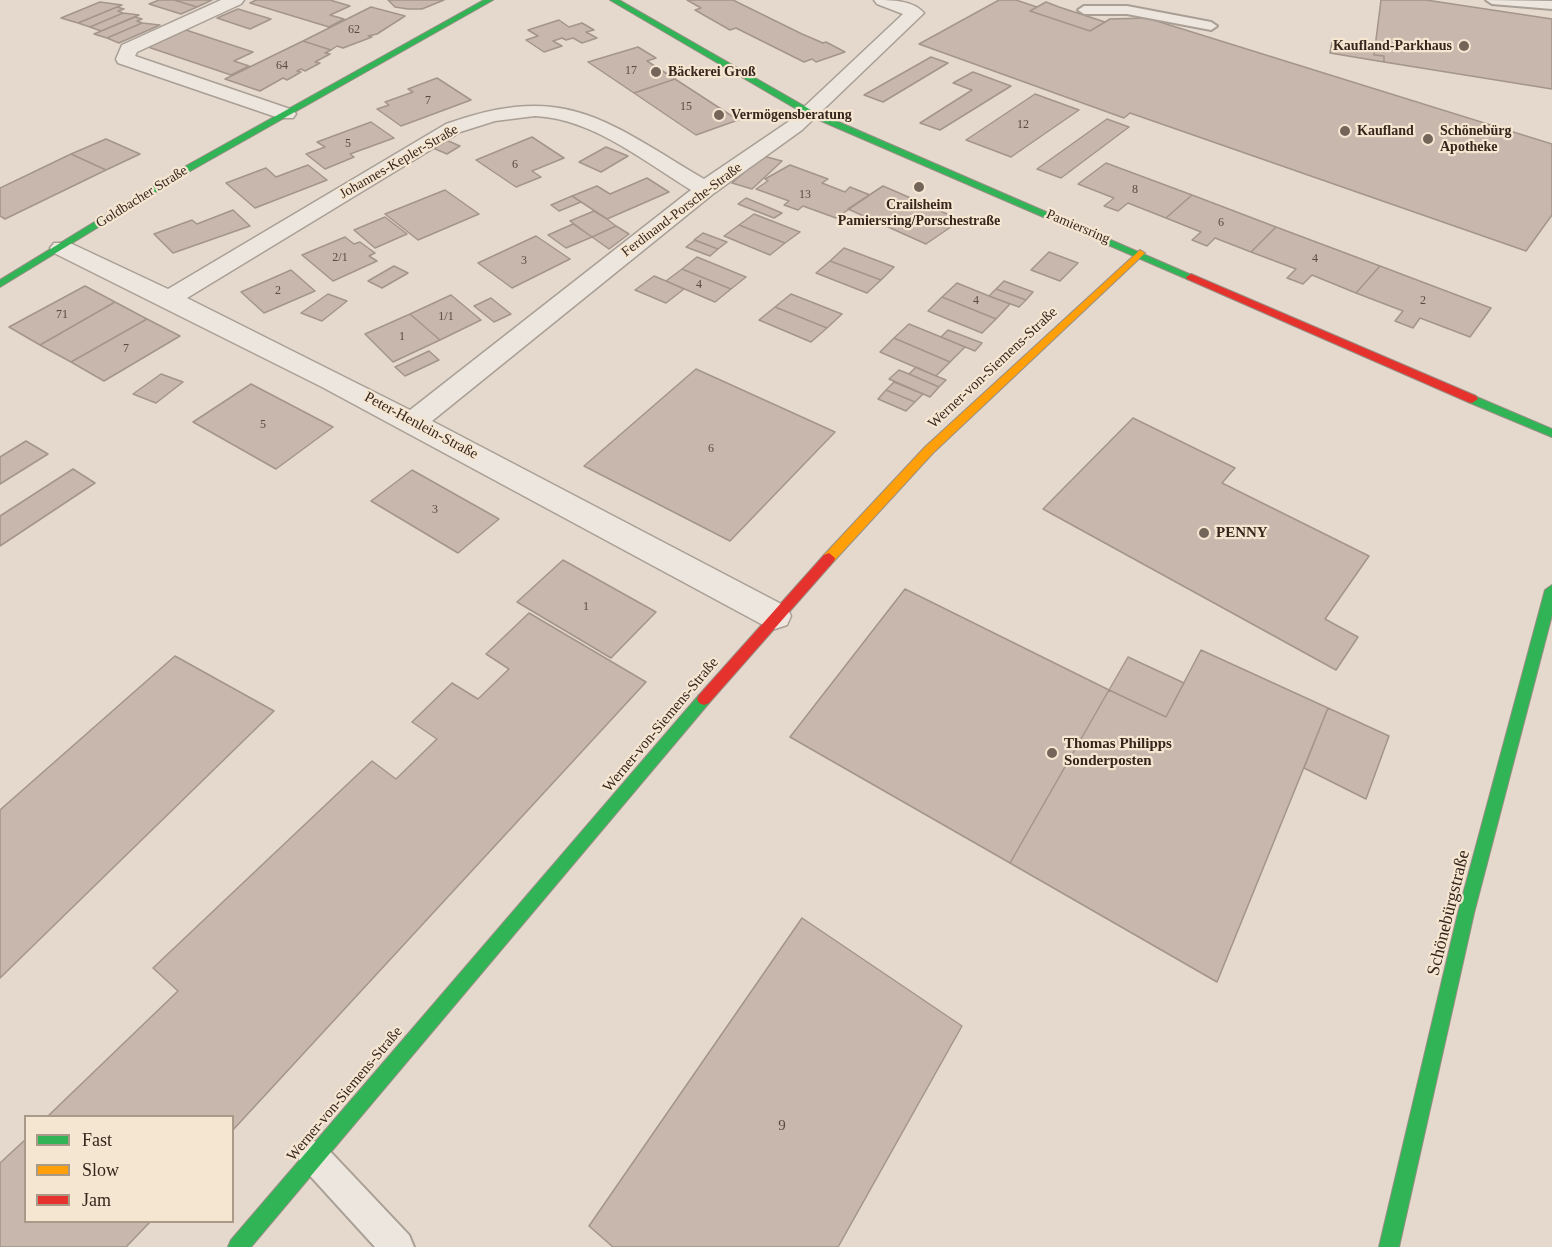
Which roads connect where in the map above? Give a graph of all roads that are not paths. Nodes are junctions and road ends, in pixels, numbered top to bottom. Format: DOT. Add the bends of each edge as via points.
graph roads {
  1 [pos="235,0"];
  2 [pos="489,0"];
  3 [pos="614,0"];
  4 [pos="883,0"];
  5 [pos="1492,0"];
  6 [pos="1552,5"];
  7 [pos="1084,10"];
  8 [pos="1211,26"];
  9 [pos="808,112"];
  10 [pos="286,114"];
  11 [pos="705,189"];
  12 [pos="62,248"];
  13 [pos="1140,253"];
  14 [pos="0,284"];
  15 [pos="170,298"];
  16 [pos="414,421"];
  17 [pos="1552,433"];
  18 [pos="1552,590"];
  19 [pos="776,616"];
  20 [pos="314,1156"];
  21 [pos="238,1247"];
  22 [pos="397,1247"];
  23 [pos="1389,1247"];
  1 -- 10 [label="street" via="129,49 125,59"];
  2 -- 10 [label="street, Goldbacher Straße"];
  3 -- 9 [label="street, Pamiersring"];
  4 -- 9 [label="street, Ferdinand-Porsche-Straße" via="915,13"];
  5 -- 6 [label="lane"];
  7 -- 8 [label="lane" via="1127,10"];
  9 -- 11 [label="street, Ferdinand-Porsche-Straße" via="795,126"];
  9 -- 13 [label="street, Pamiersring"];
  10 -- 12 [label="street, Goldbacher Straße" via="189,168"];
  11 -- 15 [label="street, Johannes-Kepler-Straße" via="588,121 562,113 530,111 488,116 453,128"];
  11 -- 16 [label="street, Ferdinand-Porsche-Straße"];
  12 -- 14 [label="street, Goldbacher Straße"];
  12 -- 15 [label="street, Peter-Henlein-Straße"];
  13 -- 17 [label="street, Pamiersring"];
  13 -- 19 [label="street, Werner-von-Siemens-Straße" via="929,450"];
  15 -- 16 [label="street, Peter-Henlein-Straße"];
  16 -- 19 [label="street, Peter-Henlein-Straße"];
  18 -- 23 [label="street, Schönebürgstraße" via="1466,914"];
  19 -- 20 [label="street, Werner-von-Siemens-Straße"];
  20 -- 21 [label="street, Werner-von-Siemens-Straße"];
  20 -- 22 [label="lane"];
}
